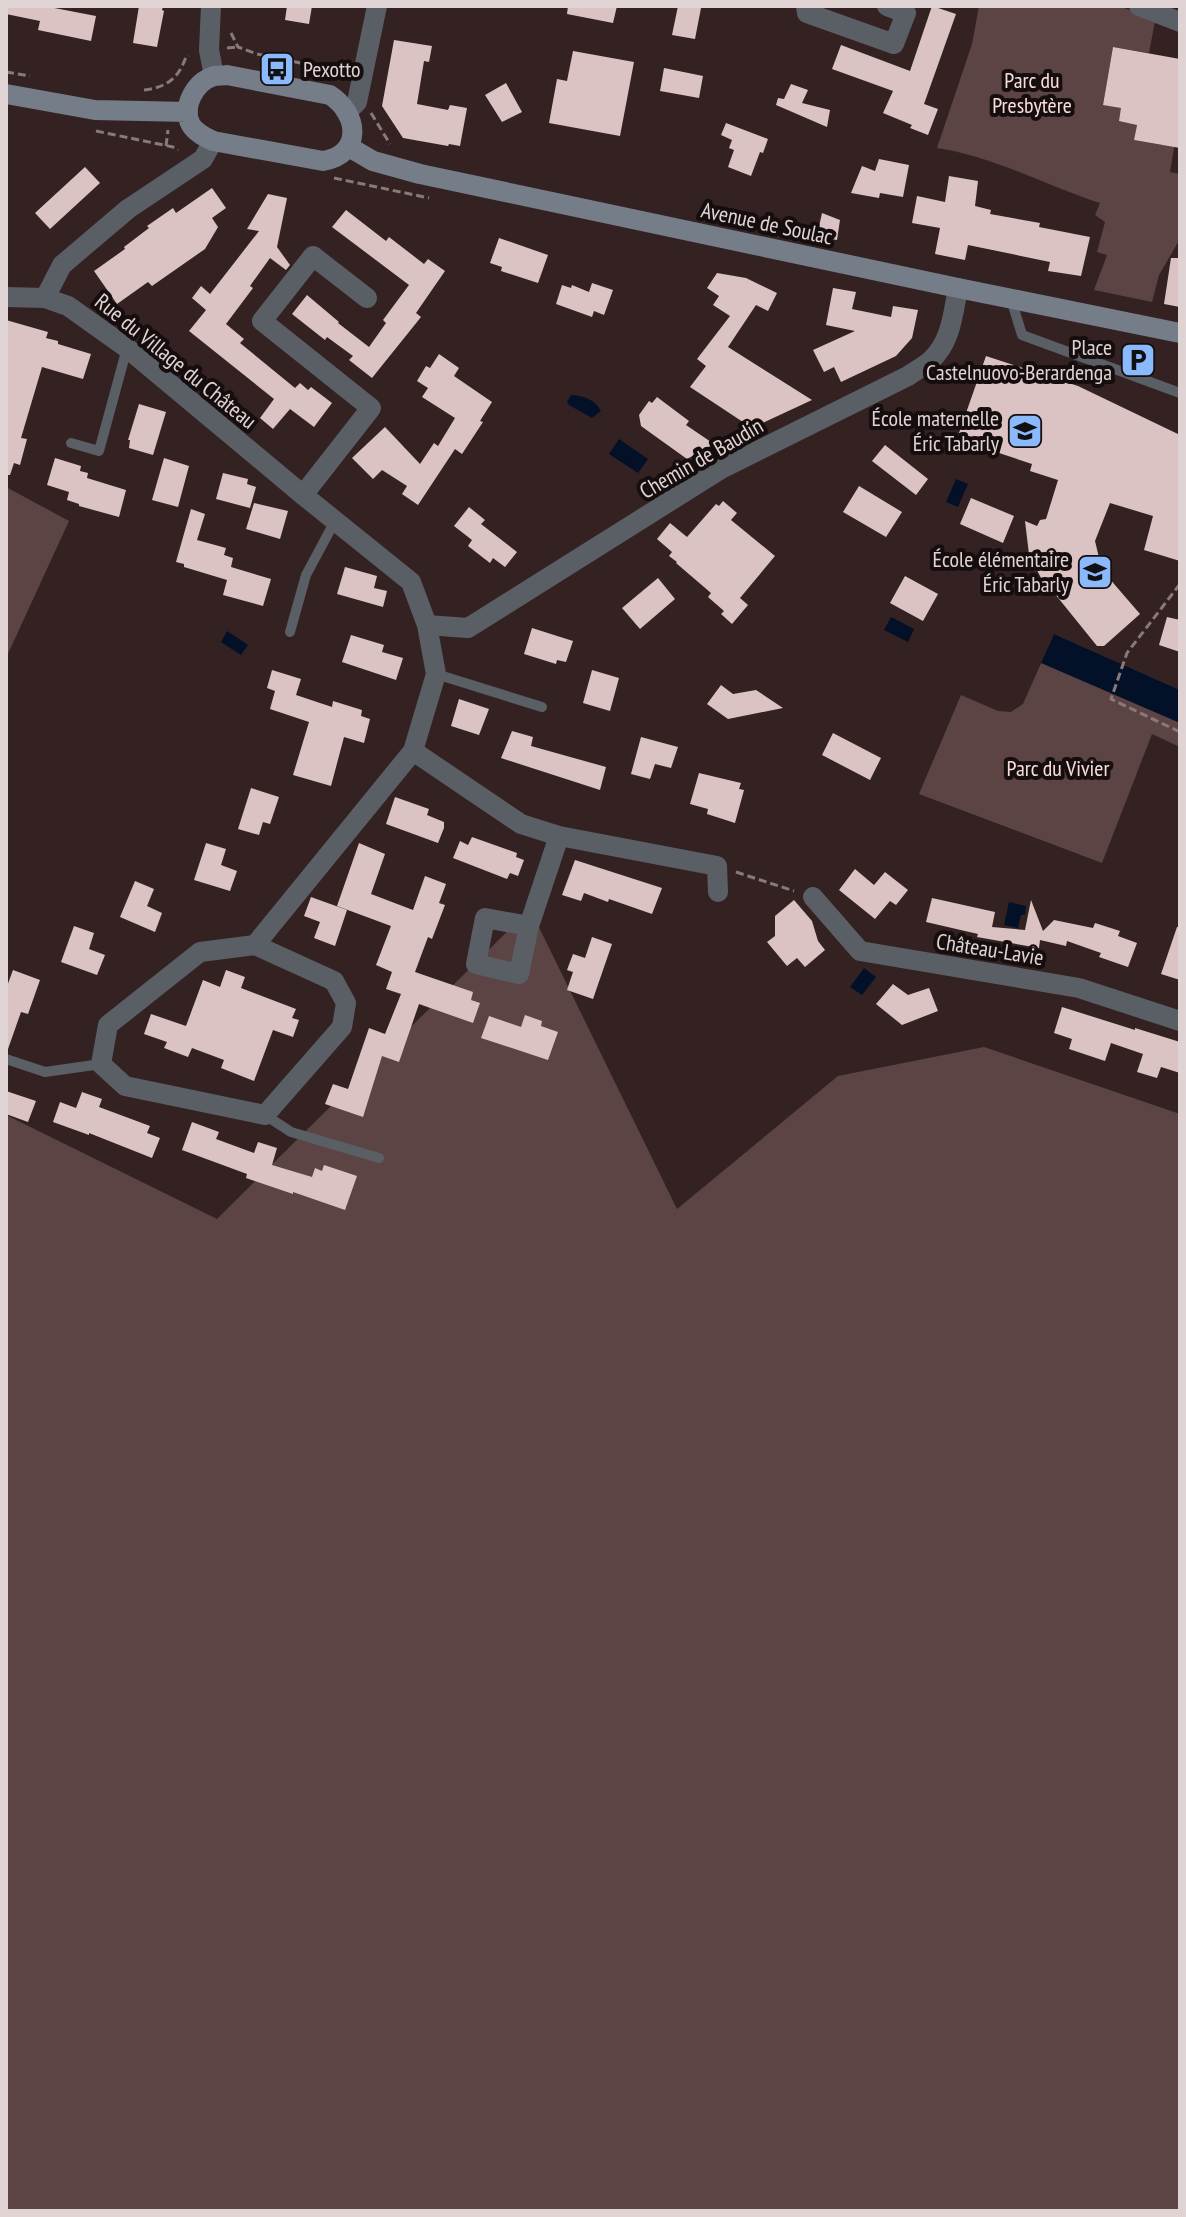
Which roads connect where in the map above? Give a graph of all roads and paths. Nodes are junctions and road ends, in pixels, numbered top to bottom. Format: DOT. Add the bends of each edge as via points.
graph roads {
  1 [pos="377,6"];
  2 [pos="806,6"];
  3 [pos="887,6"];
  4 [pos="1139,6"];
  5 [pos="211,8"];
  6 [pos="1180,22"];
  7 [pos="367,52"];
  8 [pos="6,72"];
  9 [pos="214,76"];
  10 [pos="34,77"];
  11 [pos="137,90"];
  12 [pos="148,90"];
  13 [pos="6,94"];
  14 [pos="348,111"];
  15 [pos="188,112"];
  16 [pos="213,141"];
  17 [pos="349,147"];
  18 [pos="958,288"];
  19 [pos="6,297"];
  20 [pos="45,298"];
  21 [pos="367,298"];
  22 [pos="1011,299"];
  23 [pos="1180,333"];
  24 [pos="127,348"];
  25 [pos="1180,393"];
  26 [pos="71,443"];
  27 [pos="303,495"];
  28 [pos="335,521"];
  29 [pos="1180,584"];
  30 [pos="427,625"];
  31 [pos="290,632"];
  32 [pos="436,674"];
  33 [pos="542,707"];
  34 [pos="1180,732"];
  35 [pos="413,751"];
  36 [pos="559,836"];
  37 [pos="717,866"];
  38 [pos="718,892"];
  39 [pos="813,897"];
  40 [pos="529,926"];
  41 [pos="255,945"];
  42 [pos="1180,1021"];
  43 [pos="6,1059"];
  44 [pos="101,1064"];
  45 [pos="265,1115"];
  46 [pos="379,1158"];
  1 -- 7 [label="street"];
  2 -- 3 [label="street" via="807,13 894,44 906,13"];
  4 -- 6 [label="street"];
  5 -- 7 [label="path" via="238,47 257,54 342,72"];
  5 -- 9 [label="street"];
  7 -- 14 [label="street" via="357,102"];
  8 -- 10 [label="path"];
  9 -- 14 [label="main road" via="330,95"];
  9 -- 15 [label="main road" via="191,94"];
  11 -- 12 [label="path"];
  13 -- 15 [label="main road" via="95,110"];
  14 -- 17 [label="main road" via="353,131"];
  15 -- 16 [label="main road" via="191,126"];
  16 -- 17 [label="main road" via="323,161 341,156"];
  16 -- 20 [label="street" via="203,159 128,209 62,265"];
  17 -- 18 [label="main road, Avenue de Soulac" via="373,161 420,174"];
  18 -- 22 [label="main road, Avenue de Soulac"];
  18 -- 30 [label="street, Chemin de Baudin" via="944,344 931,361 908,376 721,469 468,628"];
  19 -- 20 [label="street, Rue du Village du Château"];
  20 -- 24 [label="street, Rue du Village du Château" via="68,306"];
  21 -- 27 [label="street" via="313,256 262,321 371,408"];
  22 -- 23 [label="main road, Avenue de Soulac"];
  22 -- 25 [label="lane" via="1022,335"];
  24 -- 26 [label="lane" via="99,451"];
  24 -- 27 [label="street, Rue du Village du Château"];
  27 -- 28 [label="street, Rue du Village du Château"];
  28 -- 30 [label="street, Rue du Village du Château" via="411,582"];
  28 -- 31 [label="lane" via="306,575"];
  29 -- 34 [label="path" via="1127,653 1111,699"];
  30 -- 32 [label="street, Rue du Village du Château"];
  32 -- 33 [label="lane"];
  32 -- 35 [label="street, Rue du Village du Château"];
  35 -- 36 [label="street" via="521,824"];
  35 -- 41 [label="street, Rue du Village du Château"];
  36 -- 37 [label="street"];
  36 -- 40 [label="street"];
  37 -- 38 [label="street"];
  37 -- 39 [label="path"];
  39 -- 42 [label="street, Château-Lavie" via="860,951 1079,988"];
  41 -- 44 [label="street" via="200,952 108,1025"];
  41 -- 45 [label="street" via="334,981 346,1003 342,1027"];
  43 -- 44 [label="lane" via="45,1072"];
  44 -- 45 [label="street" via="125,1086"];
  45 -- 46 [label="lane" via="291,1132"];
}
